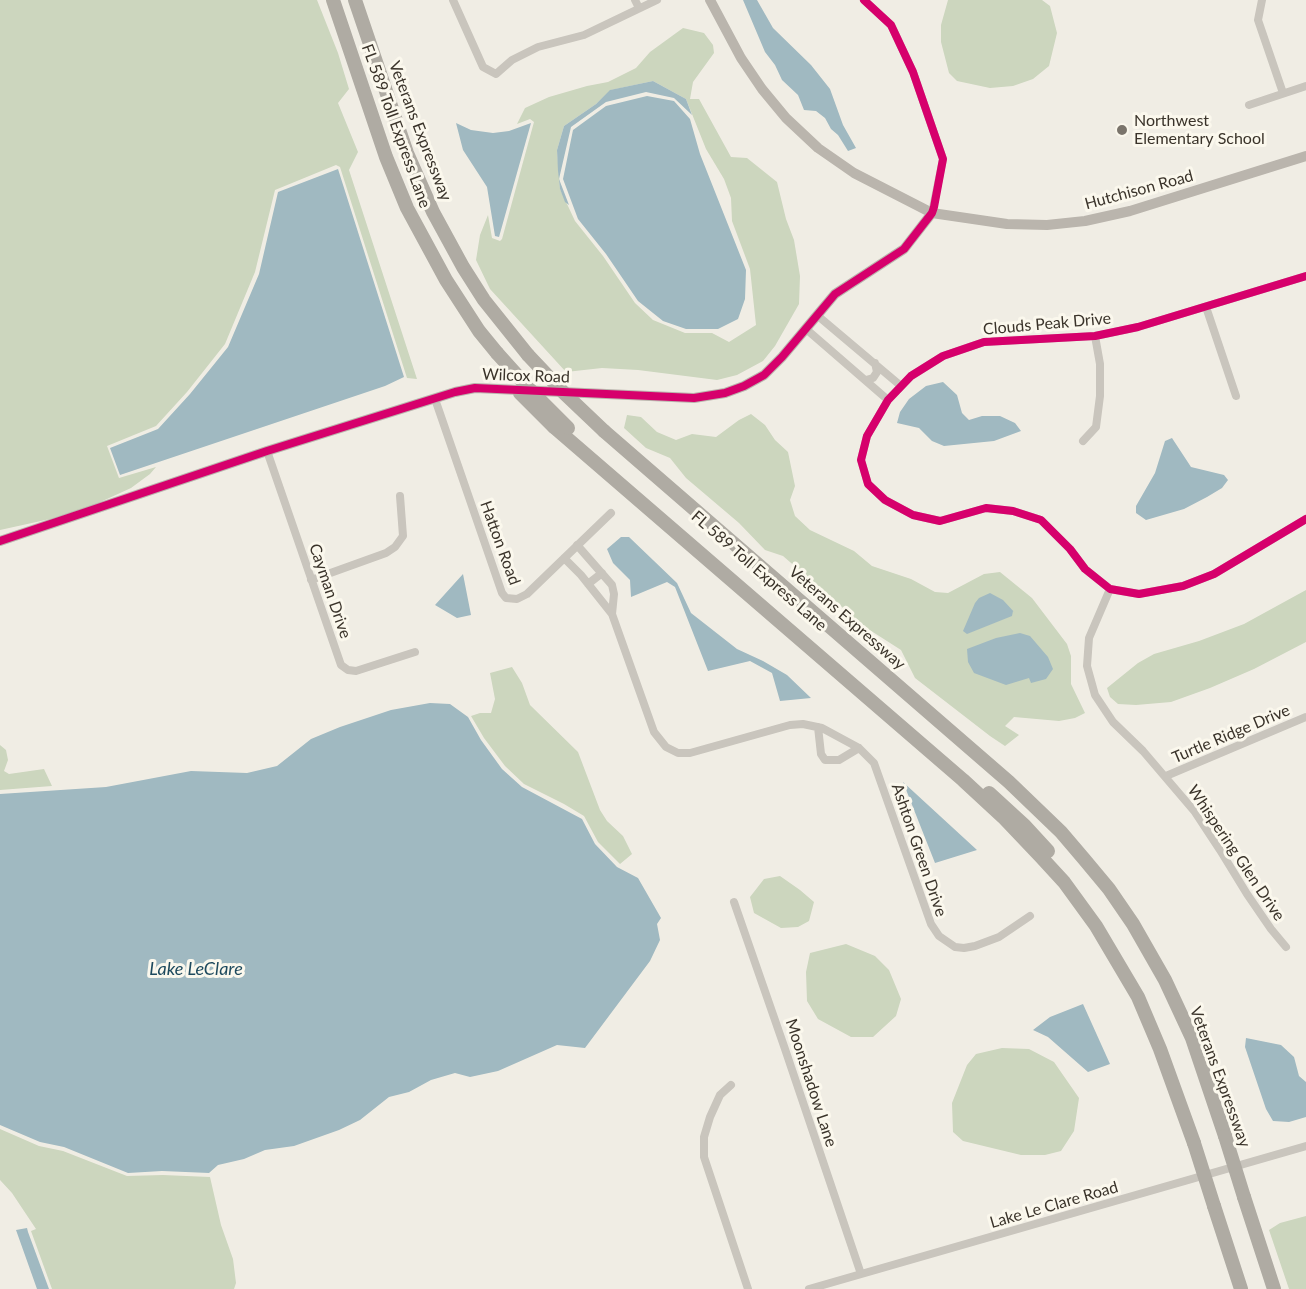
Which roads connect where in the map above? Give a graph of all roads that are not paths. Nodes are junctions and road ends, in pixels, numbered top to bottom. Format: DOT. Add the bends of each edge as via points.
graph roads {
  1 [pos="325,0"];
  2 [pos="333,0"];
  3 [pos="355,0"];
  4 [pos="453,0"];
  5 [pos="635,0"];
  6 [pos="657,0"];
  7 [pos="710,0"];
  8 [pos="864,0"];
  9 [pos="1262,0"];
  10 [pos="639,9"];
  11 [pos="1306,86"];
  12 [pos="1282,93"];
  13 [pos="1249,105"];
  14 [pos="1306,156"];
  15 [pos="932,213"];
  16 [pos="1306,276"];
  17 [pos="1206,307"];
  18 [pos="818,315"];
  19 [pos="806,329"];
  20 [pos="1095,336"];
  21 [pos="491,353"];
  22 [pos="875,363"];
  23 [pos="866,380"];
  24 [pos="901,386"];
  25 [pos="1236,396"];
  26 [pos="435,399"];
  27 [pos="888,400"];
  28 [pos="1083,441"];
  29 [pos="267,451"];
  30 [pos="400,496"];
  31 [pos="611,513"];
  32 [pos="1306,519"];
  33 [pos="0,541"];
  34 [pos="578,545"];
  35 [pos="564,558"];
  36 [pos="602,573"];
  37 [pos="312,580"];
  38 [pos="588,584"];
  39 [pos="1110,589"];
  40 [pos="612,614"];
  41 [pos="415,652"];
  42 [pos="1306,717"];
  43 [pos="818,727"];
  44 [pos="859,748"];
  45 [pos="1166,776"];
  46 [pos="734,902"];
  47 [pos="1030,916"];
  48 [pos="1286,947"];
  49 [pos="731,1085"];
  50 [pos="1194,1143"];
  51 [pos="1306,1146"];
  52 [pos="861,1274"];
  53 [pos="748,1289"];
  54 [pos="809,1289"];
  55 [pos="1241,1289"];
  56 [pos="1274,1289"];
  1 -- 21 [label="highway" via="399,213 453,308"];
  2 -- 21 [label="highway, FL 589 Toll Express Lane" via="407,208"];
  3 -- 56 [label="highway, Veterans Expressway, bridge" via="407,153 433,212 479,292 528,355 604,431 1009,782 1061,832 1109,889 1165,980 1192,1038"];
  4 -- 10 [label="street" via="483,67 496,74 512,60 538,47 584,35"];
  5 -- 10 [label="street"];
  6 -- 10 [label="street"];
  7 -- 15 [label="street, Hutchison Road" via="762,89 818,148 854,173"];
  8 -- 15 [label="street" via="891,25 913,72 943,159"];
  9 -- 12 [label="street" via="1258,20"];
  11 -- 12 [label="street"];
  12 -- 13 [label="street"];
  14 -- 15 [label="street, Hutchison Road" via="1130,211 1085,221 1007,224"];
  15 -- 18 [label="street, Wilcox Road" via="904,249 835,294"];
  16 -- 17 [label="street, Clouds Peak Drive"];
  17 -- 20 [label="street, Clouds Peak Drive"];
  17 -- 25 [label="street"];
  18 -- 19 [label="street, Wilcox Road"];
  18 -- 22 [label="street"];
  19 -- 23 [label="street"];
  19 -- 26 [label="street, Wilcox Road" via="764,375 725,393 694,398 475,388"];
  20 -- 24 [label="street, Clouds Peak Drive" via="984,342 943,356 911,375"];
  20 -- 28 [label="street" via="1100,396 1096,427"];
  21 -- 50 [label="highway, bridge" via="512,384 554,427 963,780 1064,882 1096,926 1138,997"];
  21 -- 50 [label="highway, FL 589 Toll Express Lane, bridge" via="568,428 1005,807 1044,846 1104,921 1147,996 1192,1114"];
  22 -- 23 [label="street" via="877,372"];
  22 -- 24 [label="street"];
  23 -- 27 [label="street"];
  24 -- 27 [label="street, Clouds Peak Drive"];
  26 -- 29 [label="street, Wilcox Road"];
  26 -- 35 [label="street, Hatton Road" via="506,598 522,597"];
  27 -- 39 [label="street, Clouds Peak Drive" via="867,436 861,460 868,484 885,500 913,515 940,521 986,508 1041,520 1085,569"];
  29 -- 33 [label="street, Wilcox Road"];
  29 -- 37 [label="street, Cayman Drive"];
  30 -- 37 [label="street" via="403,536 395,548"];
  31 -- 34 [label="street, Hatton Road"];
  32 -- 39 [label="street, Clouds Peak Drive" via="1214,573 1183,586 1140,594"];
  34 -- 35 [label="street, Hatton Road"];
  34 -- 36 [label="street, Ashton Green Drive"];
  35 -- 38 [label="street, Ashton Green Drive"];
  36 -- 38 [label="street"];
  36 -- 40 [label="street, Ashton Green Drive" via="614,589"];
  37 -- 41 [label="street, Cayman Drive" via="341,665 348,670 356,671"];
  38 -- 40 [label="street, Ashton Green Drive"];
  39 -- 45 [label="street, Whispering Glen Drive" via="1089,638 1087,666 1095,695 1113,722"];
  40 -- 43 [label="street, Ashton Green Drive" via="654,732 671,750 690,753 789,725"];
  42 -- 45 [label="street, Turtle Ridge Drive"];
  43 -- 44 [label="street, Ashton Green Drive"];
  43 -- 44 [label="street" via="825,760 839,760"];
  44 -- 47 [label="street, Ashton Green Drive" via="877,770 931,924 939,936 955,947 975,946 999,937"];
  45 -- 48 [label="street, Whispering Glen Drive" via="1195,812"];
  46 -- 52 [label="street, Moonshadow Lane"];
  49 -- 53 [label="street" via="720,1095 710,1117 704,1157"];
  50 -- 55 [label="highway, bridge"];
  51 -- 52 [label="street, Lake Le Clare Road"];
  52 -- 54 [label="street, Lake Le Clare Road"];
}
